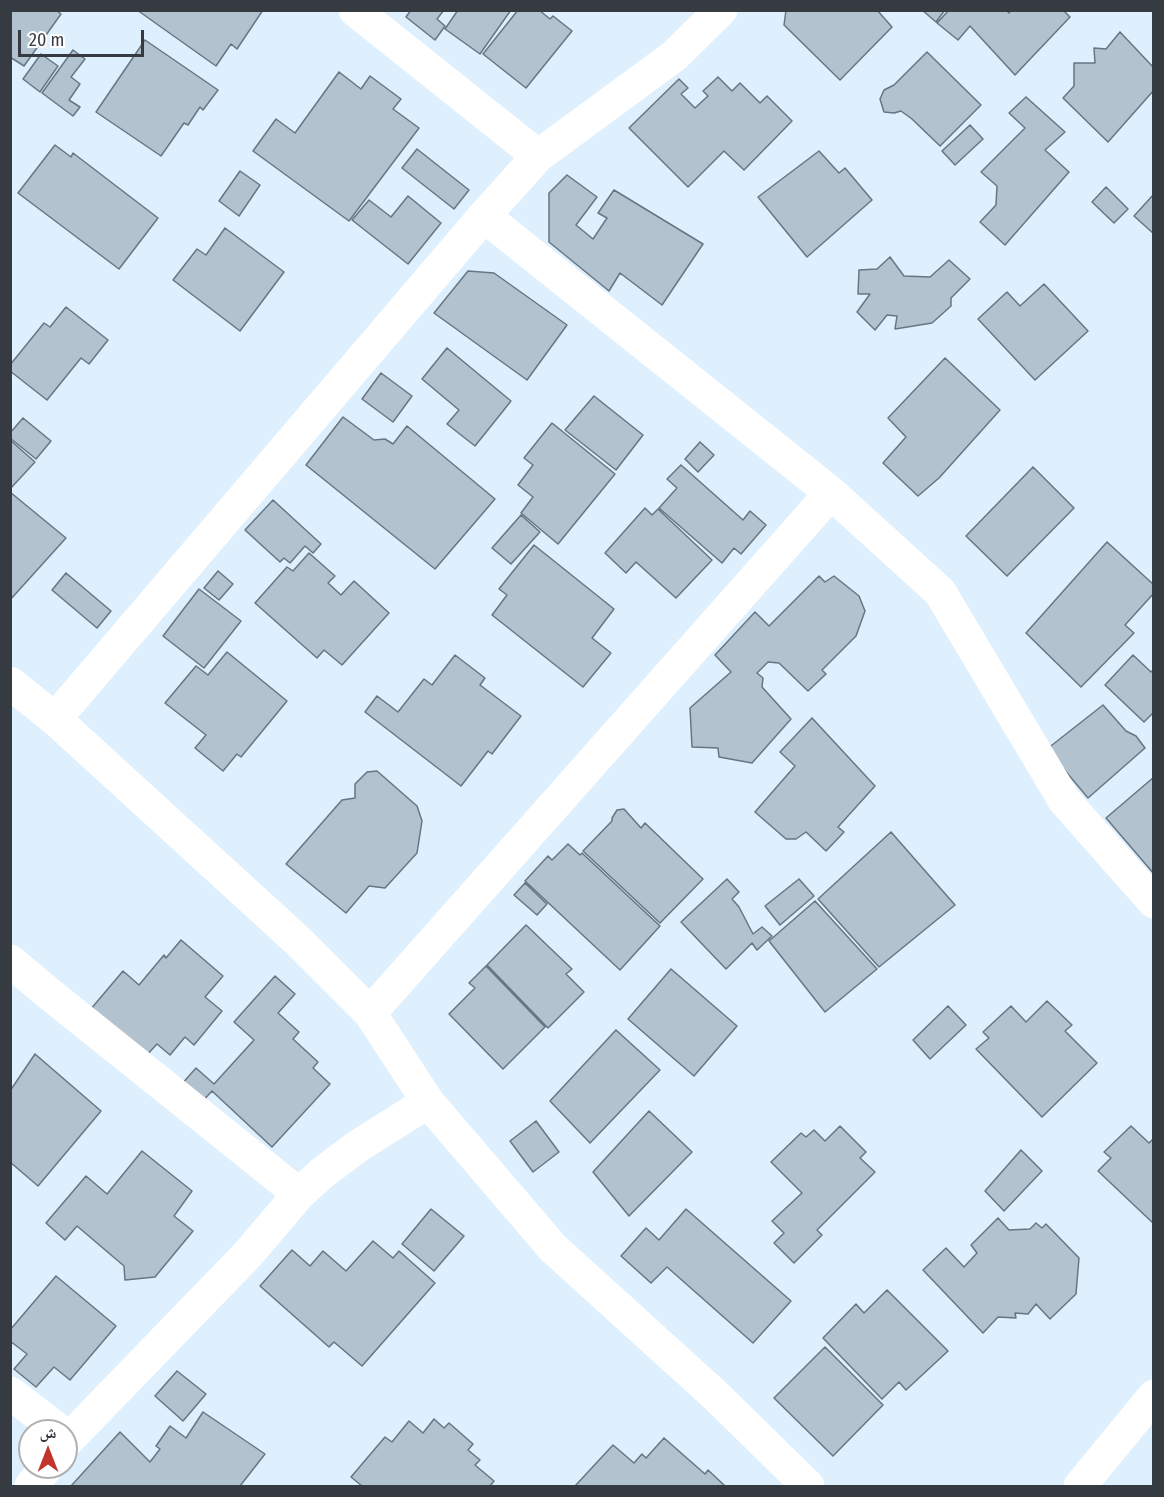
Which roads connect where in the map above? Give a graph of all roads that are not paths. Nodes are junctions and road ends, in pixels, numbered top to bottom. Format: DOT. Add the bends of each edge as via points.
graph roads {
  1 [pos="355,10"];
  2 [pos="721,10"];
  3 [pos="538,156"];
  4 [pos="484,216"];
  5 [pos="831,493"];
  6 [pos="10,683"];
  7 [pos="55,719"];
  8 [pos="1154,902"];
  9 [pos="10,961"];
  10 [pos="370,1013"];
  11 [pos="428,1102"];
  12 [pos="299,1194"];
  13 [pos="10,1393"];
  14 [pos="1154,1396"];
  15 [pos="42,1419"];
  16 [pos="78,1424"];
  17 [pos="802,1485"];
  18 [pos="1080,1486"];
  1 -- 3 [label="street"];
  2 -- 3 [label="street" via="674,56"];
  3 -- 4 [label="street"];
  4 -- 5 [label="street"];
  4 -- 7 [label="street"];
  5 -- 8 [label="street" via="940,592 1064,800"];
  5 -- 10 [label="street"];
  6 -- 7 [label="street"];
  7 -- 10 [label="street" via="298,941"];
  9 -- 12 [label="street"];
  10 -- 11 [label="street"];
  11 -- 12 [label="street" via="358,1146"];
  11 -- 17 [label="street" via="553,1248 715,1395"];
  12 -- 16 [label="street" via="248,1254"];
  13 -- 15 [label="street"];
  14 -- 18 [label="street"];
}
